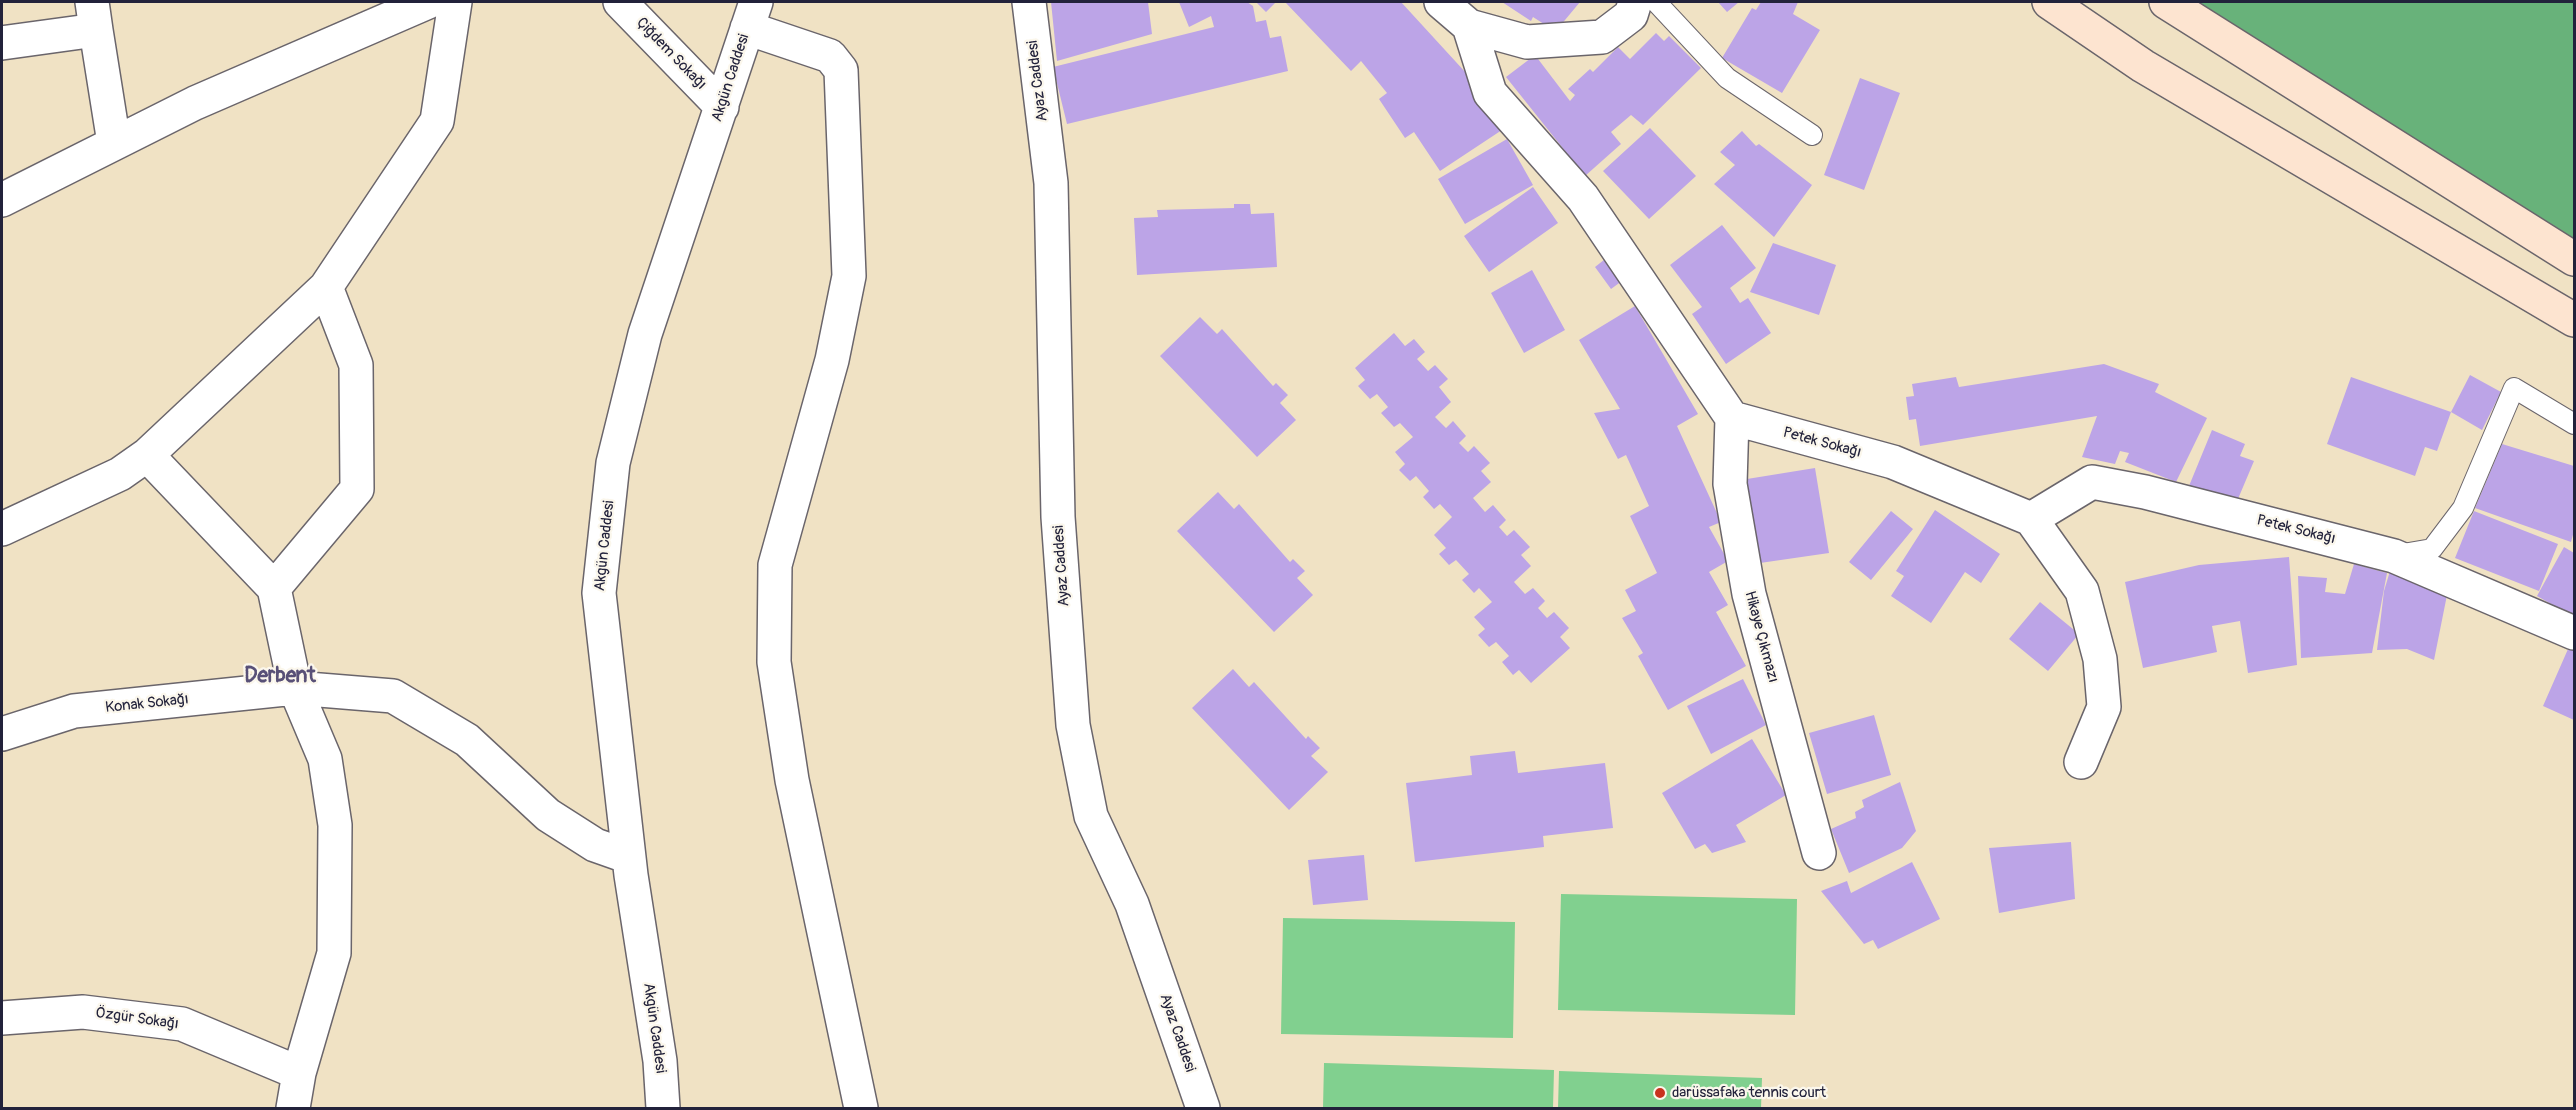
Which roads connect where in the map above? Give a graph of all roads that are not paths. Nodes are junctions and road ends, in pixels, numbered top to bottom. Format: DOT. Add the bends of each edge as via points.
graph roads {
  1 [pos="428,2"];
  2 [pos="455,2"];
  3 [pos="620,2"];
  4 [pos="1029,2"];
  5 [pos="1441,2"];
  6 [pos="1635,2"];
  7 [pos="1656,2"];
  8 [pos="2049,2"];
  9 [pos="2166,2"];
  10 [pos="751,15"];
  11 [pos="94,16"];
  12 [pos="1469,26"];
  13 [pos="2,43"];
  14 [pos="722,106"];
  15 [pos="1812,135"];
  16 [pos="114,143"];
  17 [pos="2,200"];
  18 [pos="2574,259"];
  19 [pos="326,287"];
  20 [pos="2574,320"];
  21 [pos="1732,418"];
  22 [pos="2574,424"];
  23 [pos="147,455"];
  24 [pos="2031,519"];
  25 [pos="2,529"];
  26 [pos="2394,556"];
  27 [pos="274,588"];
  28 [pos="2574,633"];
  29 [pos="295,688"];
  30 [pos="2,734"];
  31 [pos="2081,762"];
  32 [pos="1819,853"];
  33 [pos="629,857"];
  34 [pos="2,1018"];
  35 [pos="299,1073"];
  36 [pos="293,1108"];
  37 [pos="663,1108"];
  38 [pos="861,1108"];
  39 [pos="1203,1108"];
  1 -- 16 [label="street" via="195,103"];
  2 -- 19 [label="street" via="437,121"];
  3 -- 14 [label="street, Çiğdem Sokağı"];
  4 -- 39 [label="street, Ayaz Caddesi" via="1050,183 1058,517 1073,725 1091,816 1132,904"];
  5 -- 12 [label="street"];
  6 -- 12 [label="street" via="1631,15 1602,37 1527,42"];
  7 -- 15 [label="lane" via="1727,78"];
  8 -- 20 [label="main road" via="2144,66"];
  9 -- 18 [label="main road"];
  10 -- 14 [label="street, Akgün Caddesi"];
  10 -- 38 [label="street" via="830,56 841,70 849,276 832,360 775,565 774,662 792,780"];
  11 -- 13 [label="street"];
  11 -- 16 [label="street"];
  12 -- 21 [label="street" via="1490,93 1583,198"];
  14 -- 33 [label="street, Akgün Caddesi" via="645,334 613,463 599,593"];
  16 -- 17 [label="street"];
  19 -- 23 [label="street"];
  19 -- 27 [label="street" via="356,365 357,489"];
  21 -- 24 [label="street, Petek Sokağı" via="1893,462"];
  21 -- 32 [label="street, Hikaye Çıkmazı" via="1730,484 1749,594"];
  22 -- 26 [label="lane" via="2514,388 2463,508 2432,549"];
  23 -- 25 [label="street" via="120,474"];
  23 -- 27 [label="street"];
  24 -- 26 [label="street, Petek Sokağı" via="2092,482"];
  24 -- 31 [label="street" via="2082,591 2100,659 2104,707"];
  26 -- 28 [label="street, Petek Sokağı"];
  27 -- 29 [label="street"];
  29 -- 30 [label="street, Konak Sokağı" via="74,711"];
  29 -- 33 [label="street, Konak Sokağı" via="393,696 467,740 548,815 595,845"];
  29 -- 35 [label="street" via="325,759 335,825 334,953"];
  33 -- 37 [label="street, Akgün Caddesi" via="660,1061"];
  34 -- 35 [label="street, Özgür Sokağı" via="83,1012 182,1024"];
  35 -- 36 [label="street"];
}
